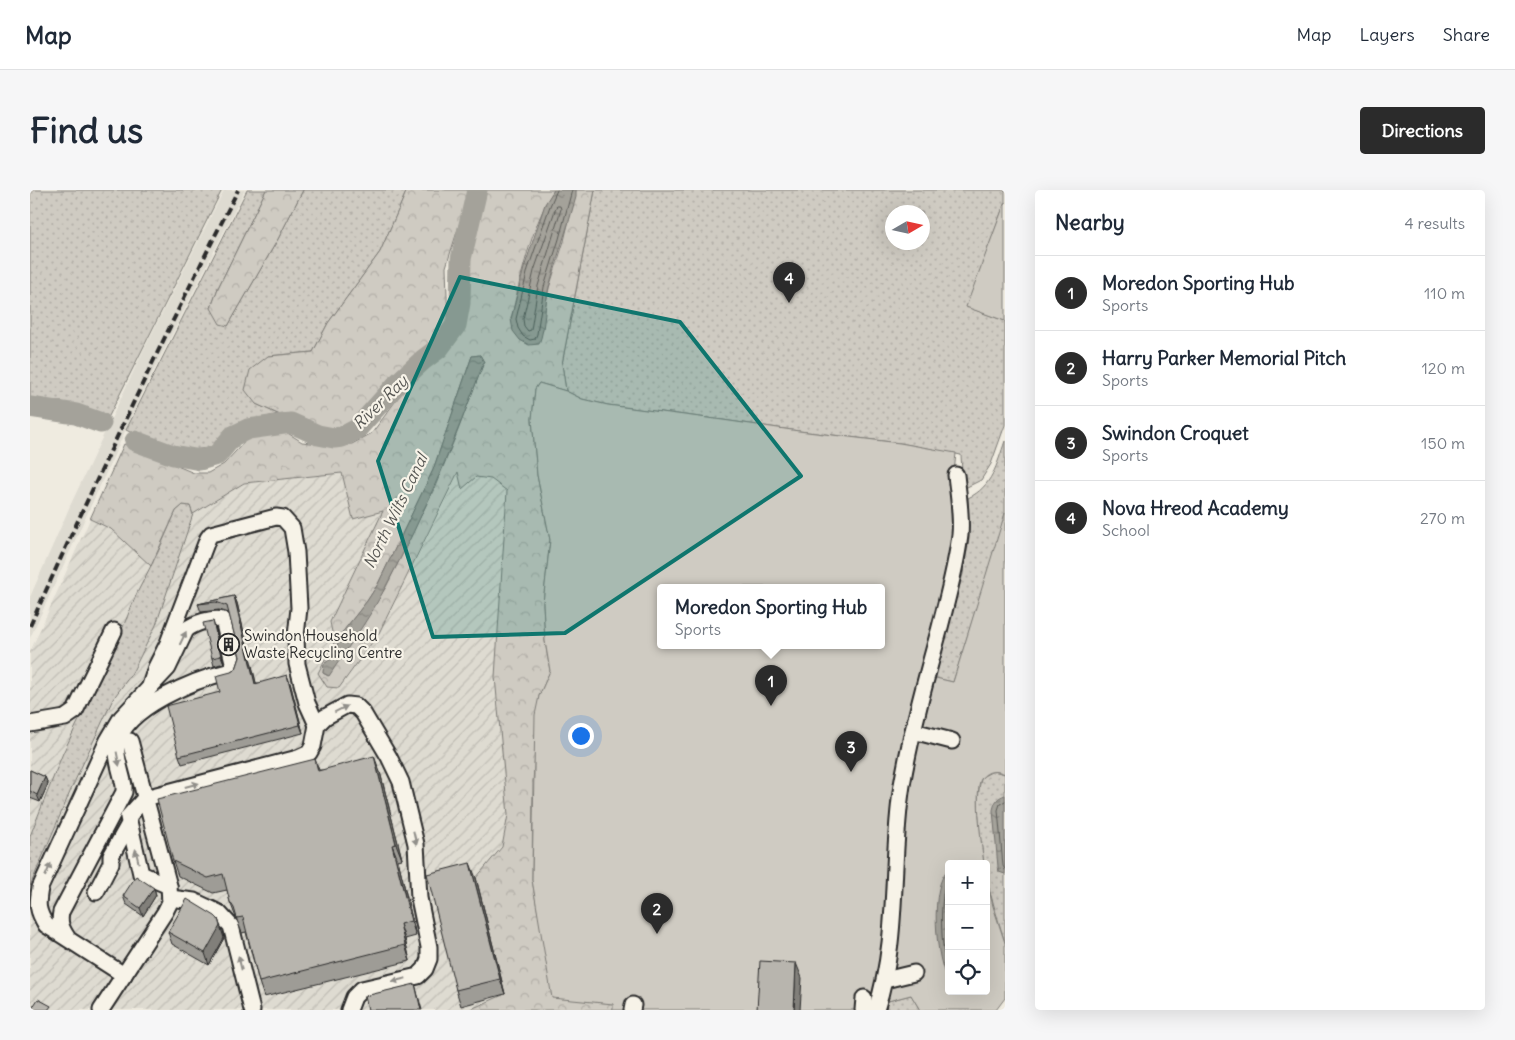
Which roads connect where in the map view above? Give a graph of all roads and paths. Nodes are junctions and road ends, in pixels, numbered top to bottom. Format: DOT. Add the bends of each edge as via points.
graph roads {
  1 [pos="956,475"];
  2 [pos="114,631"];
  3 [pos="154,685"];
  4 [pos="30,724"];
  5 [pos="317,725"];
  6 [pos="913,731"];
  7 [pos="130,741"];
  8 [pos="952,742"];
  9 [pos="145,798"];
  10 [pos="129,824"];
  11 [pos="96,892"];
  12 [pos="169,892"];
  13 [pos="67,938"];
  14 [pos="914,973"];
  15 [pos="124,974"];
  16 [pos="885,980"];
  17 [pos="101,1010"];
  18 [pos="252,1010"];
  19 [pos="350,1010"];
  20 [pos="876,1010"];
  1 -- 6 [label="street" via="960,522 957,549"];
  2 -- 4 [label="street" via="75,711 64,718"];
  3 -- 5 [label="street" via="156,667 208,538 212,534 276,517 283,518 292,528 296,552 297,664 307,703"];
  13 -- 3 [label="street, one-way" via="46,925 39,913 40,888 108,740 121,718"];
  3 -- 13 [label="street, one-way" via="173,661 190,626 223,620 233,669 199,680 137,713 117,743 124,792 61,912 59,920"];
  9 -- 5 [label="street, one-way" via="298,758 309,753"];
  5 -- 19 [label="street, one-way" via="347,705 356,706 389,757 401,782 416,844 419,898 429,948 429,959 418,976 362,989 354,997"];
  6 -- 8 [label="street"];
  6 -- 16 [label="street" via="898,816 893,924"];
  7 -- 9 [label="street"];
  9 -- 10 [label="street" via="128,817"];
  9 -- 12 [label="street"];
  10 -- 11 [label="street"];
  12 -- 10 [label="street, one-way" via="141,874"];
  12 -- 15 [label="street" via="168,907"];
  18 -- 12 [label="street, one-way" via="231,926 219,913"];
  13 -- 15 [label="street"];
  14 -- 16 [label="street"];
  15 -- 17 [label="street"];
  16 -- 20 [label="street"];
}
